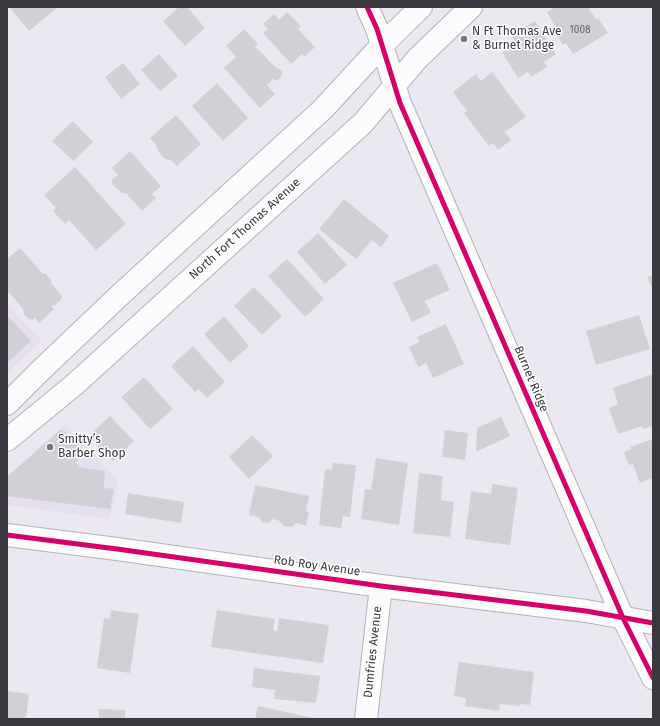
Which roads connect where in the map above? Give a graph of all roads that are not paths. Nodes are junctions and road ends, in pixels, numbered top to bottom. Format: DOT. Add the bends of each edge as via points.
graph roads {
  1 [pos="367,7"];
  2 [pos="421,7"];
  3 [pos="471,7"];
  4 [pos="382,45"];
  5 [pos="395,86"];
  6 [pos="7,404"];
  7 [pos="7,440"];
  8 [pos="7,535"];
  9 [pos="381,586"];
  10 [pos="623,618"];
  11 [pos="653,624"];
  12 [pos="653,678"];
  13 [pos="366,719"];
  1 -- 4 [label="street, Burnet Ridge" via="378,28"];
  2 -- 4 [label="street"];
  3 -- 5 [label="street, North Fort Thomas Avenue" via="417,59"];
  4 -- 5 [label="street, Burnet Ridge"];
  4 -- 6 [label="street" via="322,109 121,294"];
  5 -- 7 [label="street, North Fort Thomas Avenue" via="363,123 74,385"];
  5 -- 10 [label="street, Burnet Ridge" via="400,103"];
  8 -- 9 [label="street, Rob Roy Avenue"];
  9 -- 10 [label="street, Rob Roy Avenue" via="586,611"];
  9 -- 13 [label="street, Dumfries Avenue"];
  10 -- 11 [label="street, Rob Roy Avenue"];
  10 -- 12 [label="street, Burnet Ridge"];
}
